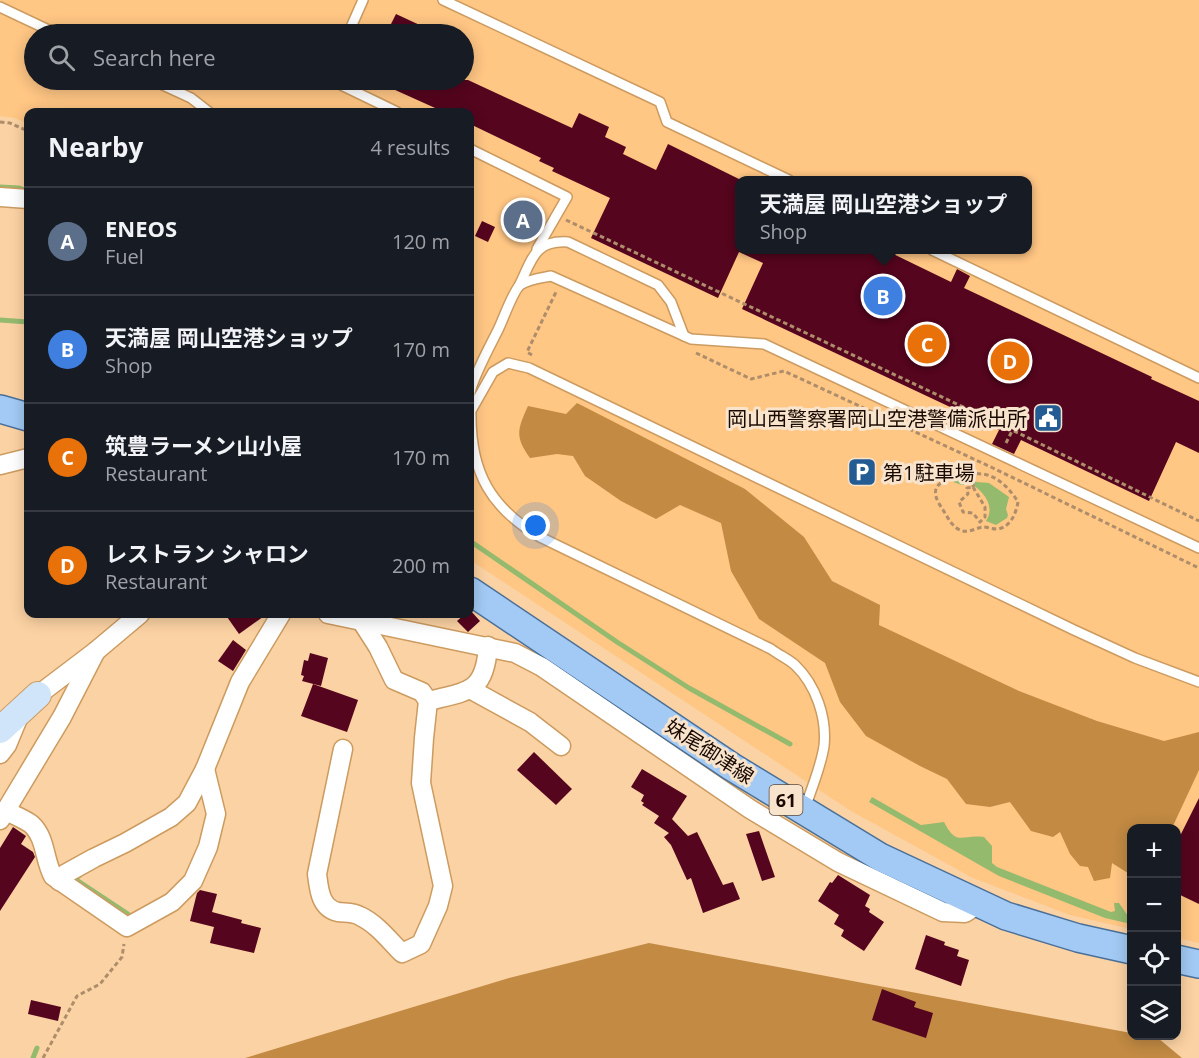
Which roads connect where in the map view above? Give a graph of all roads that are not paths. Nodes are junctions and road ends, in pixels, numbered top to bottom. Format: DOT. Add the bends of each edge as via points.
graph roads {
  1 [pos="363,0"];
  2 [pos="442,0"];
  3 [pos="0,7"];
  4 [pos="36,24"];
  5 [pos="352,24"];
  6 [pos="174,90"];
  7 [pos="352,90"];
  8 [pos="204,108"];
  9 [pos="389,108"];
  10 [pos="474,151"];
  11 [pos="781,176"];
  12 [pos="0,197"];
  13 [pos="24,199"];
  14 [pos="537,249"];
  15 [pos="942,254"];
  16 [pos="519,286"];
  17 [pos="684,336"];
  18 [pos="1199,378"];
  19 [pos="474,383"];
  20 [pos="474,407"];
  21 [pos="0,409"];
  22 [pos="24,416"];
  23 [pos="474,448"];
  24 [pos="24,459"];
  25 [pos="0,465"];
  26 [pos="1199,548"];
  27 [pos="474,594"];
  28 [pos="135,618"];
  29 [pos="279,618"];
  30 [pos="345,618"];
  31 [pos="362,622"];
  32 [pos="488,646"];
  33 [pos="96,651"];
  34 [pos="1199,682"];
  35 [pos="470,689"];
  36 [pos="428,701"];
  37 [pos="30,702"];
  38 [pos="0,730"];
  39 [pos="561,746"];
  40 [pos="344,748"];
  41 [pos="0,754"];
  42 [pos="205,769"];
  43 [pos="804,812"];
  44 [pos="3,816"];
  45 [pos="793,836"];
  46 [pos="59,881"];
  47 [pos="979,904"];
  48 [pos="1127,949"];
  49 [pos="1181,960"];
  50 [pos="1199,964"];
  1 -- 5 [label="lane"];
  2 -- 11 [label="lane" via="660,102 667,122"];
  3 -- 4 [label="lane"];
  6 -- 8 [label="lane"];
  7 -- 9 [label="lane"];
  10 -- 14 [label="lane" via="567,197"];
  12 -- 13 [label="street"];
  14 -- 16 [label="lane"];
  14 -- 17 [label="lane" via="554,241 568,242 658,285 671,302"];
  15 -- 18 [label="lane"];
  16 -- 17 [label="lane" via="551,276"];
  16 -- 19 [label="lane"];
  17 -- 26 [label="lane" via="700,341 753,342 775,348"];
  20 -- 34 [label="lane" via="493,372 508,363 529,368 1074,630"];
  21 -- 22 [label="main road"];
  23 -- 43 [label="lane" via="484,482 496,503 518,524 795,665 820,705 825,729 824,748"];
  24 -- 25 [label="street"];
  27 -- 43 [label="main road, 妹尾御津線 / 61"];
  28 -- 33 [label="street"];
  29 -- 42 [label="street" via="240,682"];
  30 -- 31 [label="street"];
  31 -- 32 [label="street"];
  31 -- 36 [label="street" via="394,680 422,692"];
  32 -- 35 [label="street" via="488,660 480,682"];
  32 -- 45 [label="street" via="515,653 542,667"];
  33 -- 37 [label="street"];
  33 -- 44 [label="street"];
  35 -- 36 [label="street"];
  35 -- 39 [label="street" via="530,722"];
  36 -- 40 [label="street" via="422,783 443,886 421,944 402,953 372,922 357,914 334,911 324,904 319,892 317,874"];
  37 -- 38 [label="street"];
  37 -- 41 [label="street"];
  42 -- 46 [label="street" via="187,803 171,818 65,874"];
  42 -- 46 [label="street" via="216,814 208,847 193,881 172,902 127,927"];
  43 -- 45 [label="street"];
  43 -- 47 [label="main road, 妹尾御津線 / 61" via="880,856"];
  44 -- 46 [label="street" via="30,823 37,831 48,867"];
  45 -- 47 [label="street" via="942,912 964,913"];
  47 -- 48 [label="main road, 妹尾御津線 / 61" via="1078,938"];
  49 -- 50 [label="main road"];
}
